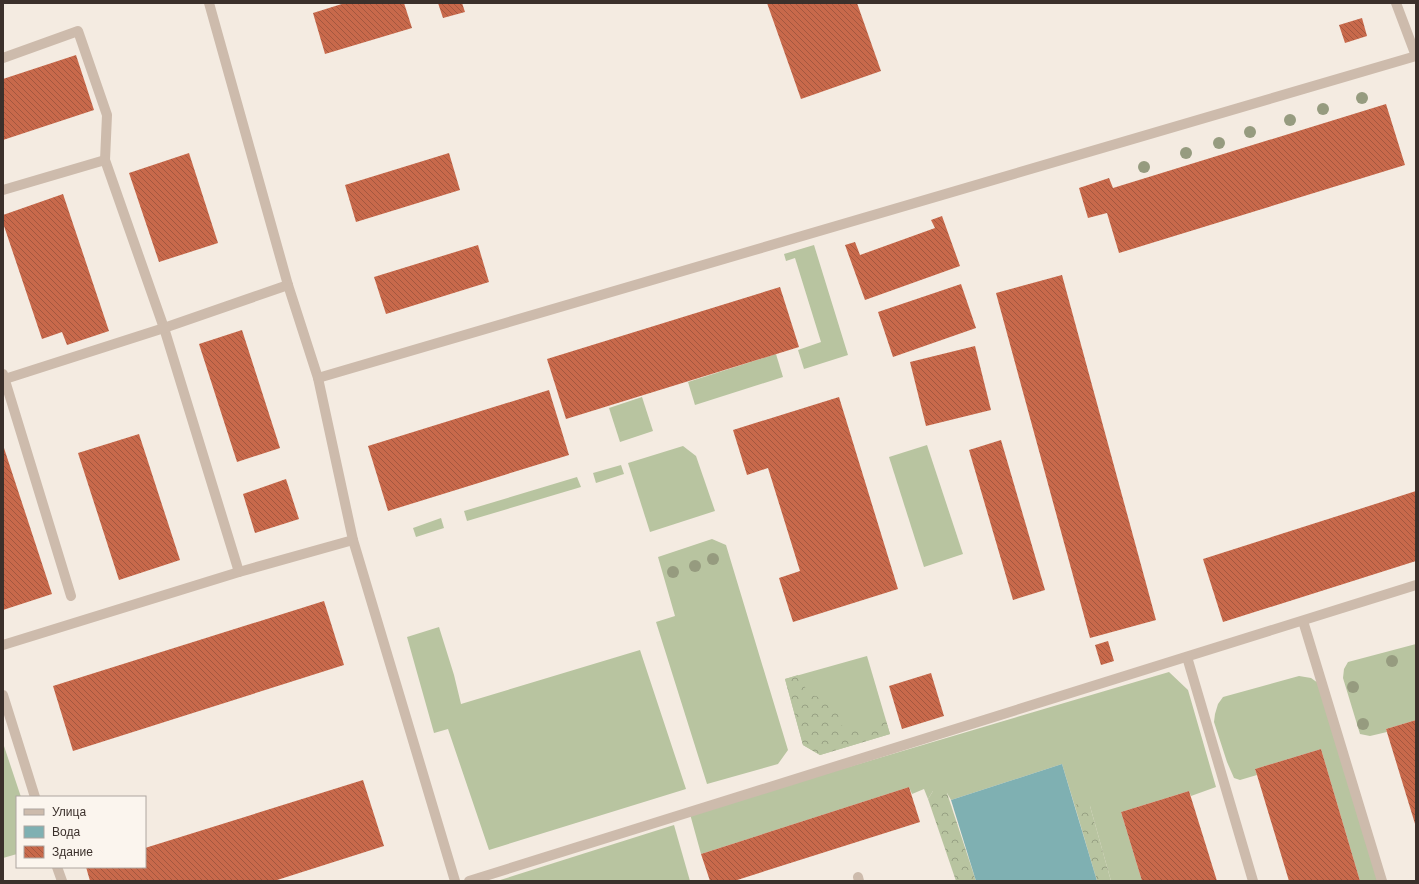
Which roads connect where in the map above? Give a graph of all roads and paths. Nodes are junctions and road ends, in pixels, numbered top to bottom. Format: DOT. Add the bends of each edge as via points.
graph roads {
  1 [pos="209,3"];
  2 [pos="1396,3"];
  3 [pos="1416,56"];
  4 [pos="3,58"];
  5 [pos="105,160"];
  6 [pos="3,190"];
  7 [pos="288,285"];
  8 [pos="164,328"];
  9 [pos="4,376"];
  10 [pos="318,378"];
  11 [pos="353,540"];
  12 [pos="239,572"];
  13 [pos="1416,585"];
  14 [pos="71,596"];
  15 [pos="1303,621"];
  16 [pos="3,646"];
  17 [pos="1187,657"];
  18 [pos="3,695"];
  19 [pos="35,796"];
  20 [pos="57,868"];
  21 [pos="62,881"];
  22 [pos="455,881"];
  23 [pos="469,881"];
  24 [pos="1253,881"];
  25 [pos="1382,881"];
  1 -- 7 [label="street"];
  2 -- 3 [label="street"];
  3 -- 10 [label="street"];
  4 -- 5 [label="street" via="78,31 107,115"];
  5 -- 6 [label="street"];
  5 -- 8 [label="street"];
  7 -- 8 [label="street"];
  7 -- 10 [label="street"];
  8 -- 9 [label="street"];
  8 -- 12 [label="street"];
  9 -- 14 [label="street"];
  10 -- 11 [label="street"];
  11 -- 12 [label="street"];
  11 -- 22 [label="street"];
  12 -- 16 [label="street"];
  13 -- 15 [label="street"];
  15 -- 17 [label="street"];
  15 -- 25 [label="street"];
  17 -- 23 [label="street"];
  17 -- 24 [label="street"];
  18 -- 19 [label="street"];
  20 -- 21 [label="street"];
}
